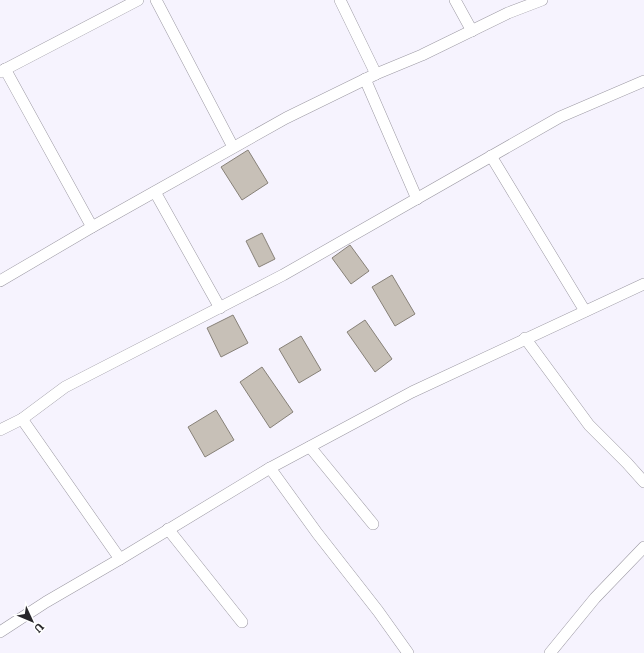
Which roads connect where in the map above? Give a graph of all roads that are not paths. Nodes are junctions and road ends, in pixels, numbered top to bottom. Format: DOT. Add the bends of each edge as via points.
graph roads {
  1 [pos="138,0"];
  2 [pos="156,0"];
  3 [pos="340,0"];
  4 [pos="456,0"];
  5 [pos="542,0"];
  6 [pos="472,31"];
  7 [pos="3,70"];
  8 [pos="376,74"];
  9 [pos="366,79"];
  10 [pos="644,81"];
  11 [pos="233,147"];
  12 [pos="491,156"];
  13 [pos="155,192"];
  14 [pos="417,199"];
  15 [pos="92,227"];
  16 [pos="0,281"];
  17 [pos="644,284"];
  18 [pos="220,308"];
  19 [pos="585,311"];
  20 [pos="525,338"];
  21 [pos="22,418"];
  22 [pos="0,430"];
  23 [pos="310,447"];
  24 [pos="270,468"];
  25 [pos="644,482"];
  26 [pos="373,524"];
  27 [pos="168,529"];
  28 [pos="644,547"];
  29 [pos="633,558"];
  30 [pos="120,559"];
  31 [pos="644,563"];
  32 [pos="242,622"];
  33 [pos="0,632"];
  34 [pos="408,653"];
  35 [pos="550,653"];
  1 -- 7 [label="street"];
  2 -- 11 [label="street"];
  3 -- 8 [label="street"];
  4 -- 6 [label="street"];
  5 -- 6 [label="street"];
  6 -- 8 [label="street"];
  7 -- 15 [label="street"];
  8 -- 9 [label="street"];
  9 -- 11 [label="street"];
  9 -- 14 [label="street"];
  10 -- 12 [label="street" via="560,117"];
  11 -- 13 [label="street"];
  12 -- 14 [label="street"];
  12 -- 19 [label="street"];
  13 -- 15 [label="street"];
  13 -- 18 [label="street"];
  14 -- 18 [label="street" via="283,276"];
  15 -- 16 [label="street"];
  17 -- 19 [label="street"];
  18 -- 21 [label="street" via="65,387"];
  19 -- 20 [label="street"];
  20 -- 23 [label="street" via="412,392"];
  20 -- 25 [label="street" via="589,425"];
  21 -- 22 [label="street"];
  21 -- 30 [label="street"];
  23 -- 24 [label="street"];
  23 -- 26 [label="street"];
  24 -- 27 [label="street"];
  24 -- 34 [label="street"];
  27 -- 30 [label="street"];
  27 -- 32 [label="street"];
  28 -- 29 [label="street"];
  29 -- 31 [label="street"];
  29 -- 35 [label="street"];
  30 -- 33 [label="street"];
}
